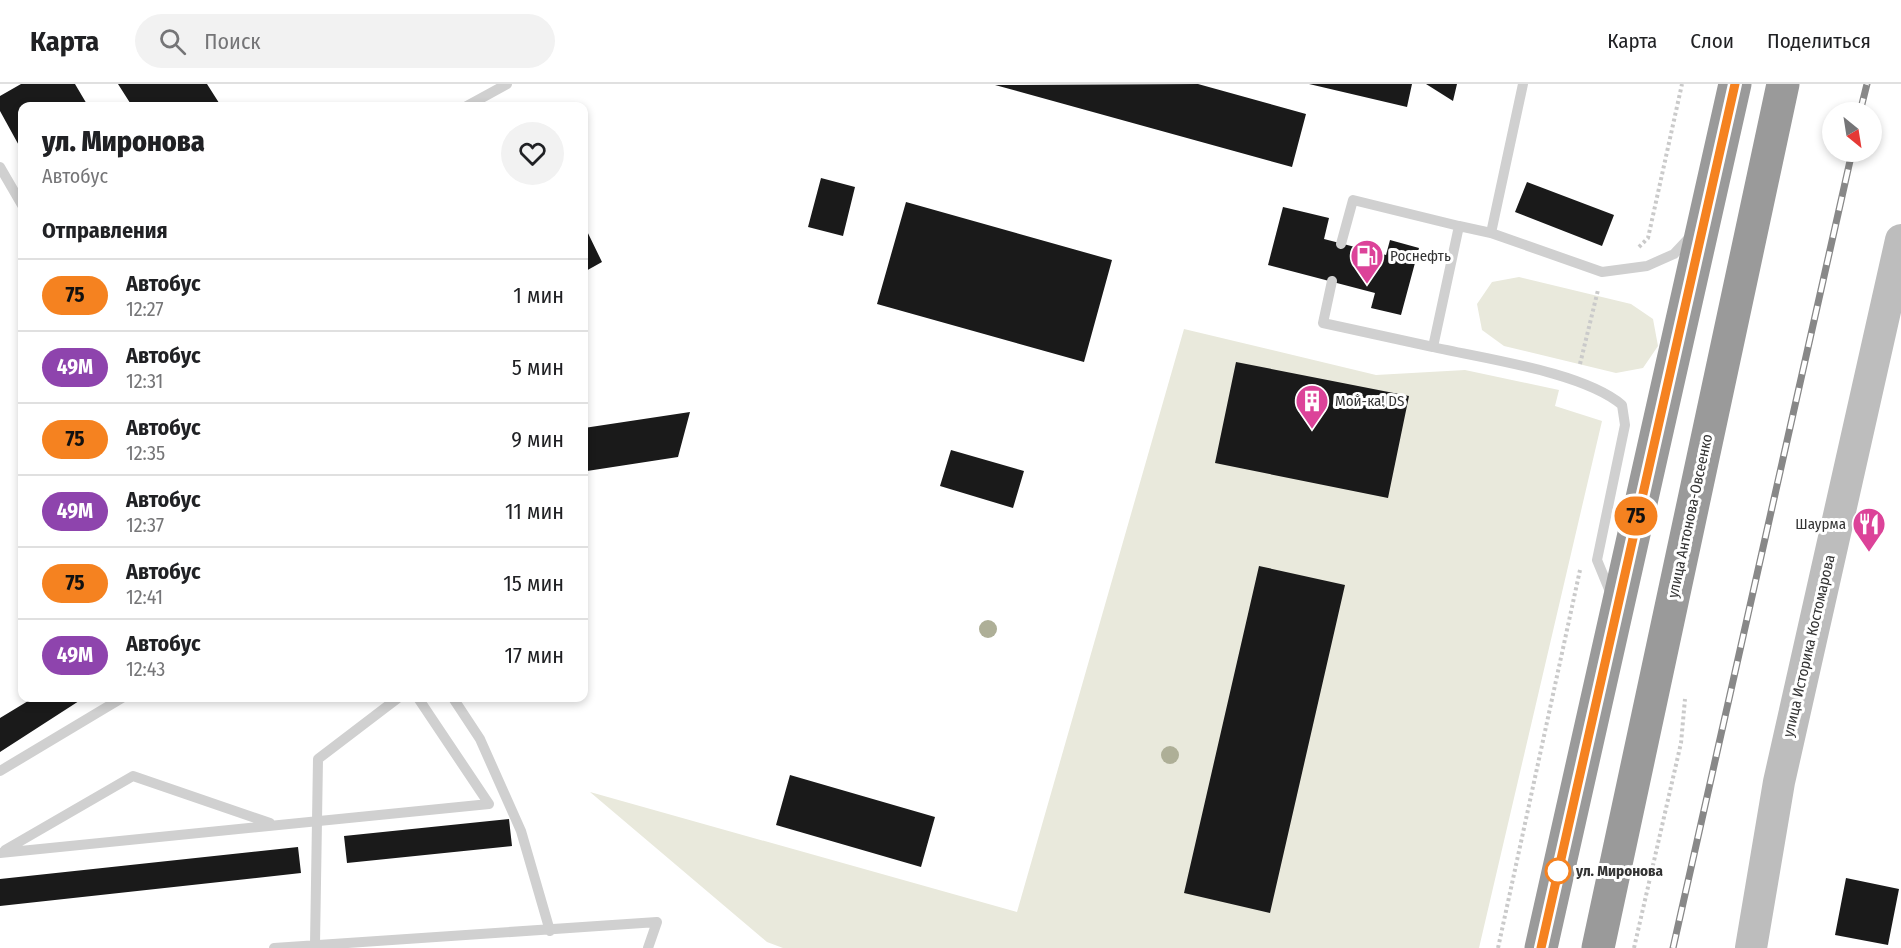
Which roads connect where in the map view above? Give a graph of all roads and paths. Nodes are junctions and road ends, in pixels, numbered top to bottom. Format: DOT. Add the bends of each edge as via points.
graph roads {
  1 [pos="507,84"];
  2 [pos="1523,84"];
  3 [pos="1682,84"];
  4 [pos="1735,84"];
  5 [pos="1783,84"];
  6 [pos="474,102"];
  7 [pos="0,167"];
  8 [pos="18,199"];
  9 [pos="1702,223"];
  10 [pos="1459,226"];
  11 [pos="1491,233"];
  12 [pos="1901,240"];
  13 [pos="1341,244"];
  14 [pos="1635,249"];
  15 [pos="1602,272"];
  16 [pos="1332,281"];
  17 [pos="1433,347"];
  18 [pos="1576,380"];
  19 [pos="1580,568"];
  20 [pos="1616,606"];
  21 [pos="115,702"];
  22 [pos="393,702"];
  23 [pos="421,702"];
  24 [pos="456,702"];
  25 [pos="0,771"];
  26 [pos="317,819"];
  27 [pos="273,824"];
  28 [pos="0,853"];
  29 [pos="550,930"];
  30 [pos="315,944"];
  31 [pos="274,948"];
  32 [pos="648,948"];
  33 [pos="1498,948"];
  34 [pos="1540,948"];
  35 [pos="1598,948"];
  36 [pos="1751,948"];
  1 -- 6 [label="lane"];
  2 -- 11 [label="lane"];
  3 -- 14 [label="path" via="1648,238"];
  4 -- 9 [label="highway"];
  5 -- 35 [label="highway, улица Антонова-Овсеенко"];
  7 -- 8 [label="lane"];
  9 -- 15 [label="lane" via="1674,254 1647,266"];
  9 -- 20 [label="highway"];
  10 -- 11 [label="lane"];
  10 -- 13 [label="lane" via="1353,200"];
  10 -- 17 [label="lane"];
  11 -- 15 [label="lane"];
  12 -- 36 [label="street, улица Историка Костомарова" via="1779,782"];
  15 -- 18 [label="path"];
  16 -- 17 [label="lane" via="1323,323"];
  17 -- 18 [label="lane"];
  18 -- 20 [label="lane" via="1608,393 1622,405 1625,425 1597,560"];
  19 -- 33 [label="path"];
  20 -- 34 [label="highway"];
  21 -- 25 [label="lane"];
  22 -- 26 [label="lane" via="318,759"];
  23 -- 26 [label="lane" via="489,804"];
  24 -- 29 [label="lane" via="480,740 520,831"];
  26 -- 27 [label="lane"];
  26 -- 30 [label="lane"];
  27 -- 28 [label="lane"];
  27 -- 28 [label="lane" via="133,776"];
  29 -- 30 [label="lane"];
  29 -- 32 [label="lane" via="657,922"];
  30 -- 31 [label="lane"];
}
